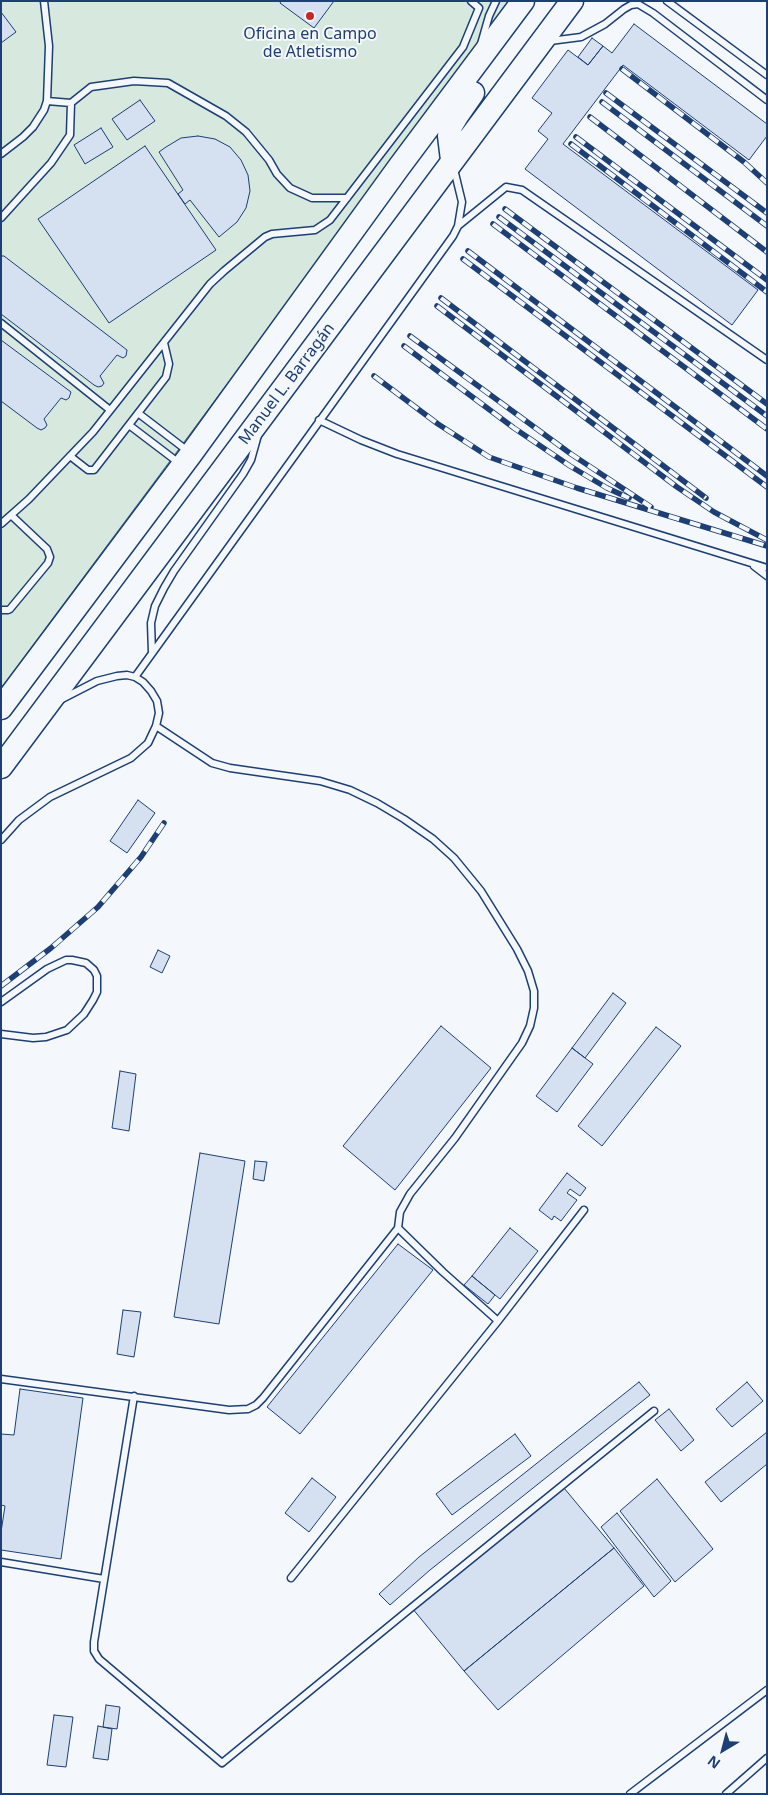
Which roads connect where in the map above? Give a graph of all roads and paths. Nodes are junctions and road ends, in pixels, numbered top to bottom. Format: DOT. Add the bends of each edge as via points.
graph roads {
  1 [pos="44,1"];
  2 [pos="471,1"];
  3 [pos="484,1"];
  4 [pos="496,1"];
  5 [pos="523,1"];
  6 [pos="540,1"];
  7 [pos="572,1"];
  8 [pos="667,1"];
  9 [pos="479,8"];
  10 [pos="542,42"];
  11 [pos="478,62"];
  12 [pos="767,75"];
  13 [pos="47,100"];
  14 [pos="767,100"];
  15 [pos="71,103"];
  16 [pos="1,154"];
  17 [pos="452,160"];
  18 [pos="347,198"];
  19 [pos="1,218"];
  20 [pos="458,226"];
  21 [pos="1,323"];
  22 [pos="164,343"];
  23 [pos="767,360"];
  24 [pos="110,410"];
  25 [pos="138,413"];
  26 [pos="261,419"];
  27 [pos="319,420"];
  28 [pos="129,425"];
  29 [pos="70,456"];
  30 [pos="187,460"];
  31 [pos="11,515"];
  32 [pos="1,524"];
  33 [pos="750,564"];
  34 [pos="767,568"];
  35 [pos="767,576"];
  36 [pos="1,610"];
  37 [pos="152,653"];
  38 [pos="135,677"];
  39 [pos="1,708"];
  40 [pos="42,711"];
  41 [pos="156,726"];
  42 [pos="1,767"];
  43 [pos="1,840"];
  44 [pos="1,1002"];
  45 [pos="1,1034"];
  46 [pos="584,1210"];
  47 [pos="398,1228"];
  48 [pos="498,1321"];
  49 [pos="1,1379"];
  50 [pos="134,1396"];
  51 [pos="654,1411"];
  52 [pos="1,1562"];
  53 [pos="291,1578"];
  54 [pos="104,1579"];
  55 [pos="767,1690"];
  56 [pos="767,1758"];
  57 [pos="630,1794"];
  58 [pos="726,1794"];
  1 -- 13 [label="lane" via="49,46"];
  2 -- 9 [label="lane"];
  3 -- 9 [label="lane"];
  4 -- 11 [label="lane" via="486,24"];
  5 -- 11 [label="highway"];
  6 -- 17 [label="highway" via="451,126"];
  7 -- 10 [label="highway, Manuel L. Barragán"];
  8 -- 12 [label="lane"];
  9 -- 18 [label="lane" via="458,54"];
  10 -- 14 [label="lane" via="581,37 624,9 638,4"];
  10 -- 17 [label="highway, Manuel L. Barragán"];
  11 -- 30 [label="highway"];
  13 -- 15 [label="lane"];
  13 -- 16 [label="lane" via="33,127"];
  15 -- 18 [label="lane" via="91,87 134,81 168,82 226,116 246,132 290,188 312,198"];
  15 -- 19 [label="lane" via="70,135 51,163"];
  17 -- 20 [label="lane" via="461,198"];
  17 -- 26 [label="highway, Manuel L. Barragán"];
  18 -- 22 [label="lane" via="323,226 315,230 272,234 241,257 210,284"];
  20 -- 23 [label="lane" via="506,187 522,190"];
  20 -- 27 [label="lane"];
  21 -- 24 [label="lane"];
  22 -- 24 [label="lane"];
  22 -- 25 [label="lane" via="169,370"];
  24 -- 29 [label="lane"];
  25 -- 28 [label="lane"];
  25 -- 30 [label="lane"];
  26 -- 37 [label="lane" via="251,460 174,571 155,606 151,623"];
  26 -- 40 [label="highway, Manuel L. Barragán"];
  27 -- 33 [label="lane" via="396,454"];
  27 -- 37 [label="lane"];
  28 -- 29 [label="lane" via="92,471"];
  28 -- 30 [label="lane"];
  29 -- 31 [label="lane"];
  30 -- 39 [label="highway"];
  31 -- 32 [label="lane"];
  31 -- 36 [label="lane" via="47,549 50,557 48,564 10,608"];
  33 -- 34 [label="lane"];
  33 -- 35 [label="lane"];
  37 -- 38 [label="lane"];
  38 -- 40 [label="lane" via="117,676 97,681"];
  38 -- 41 [label="lane" via="147,686 157,701"];
  40 -- 42 [label="highway, Manuel L. Barragán"];
  41 -- 43 [label="lane" via="148,743 131,758 50,797 19,820"];
  41 -- 47 [label="lane" via="212,763 320,781 350,790 404,819 454,858 481,891 517,948 534,991 530,1026 522,1043 455,1138 410,1194 400,1212"];
  44 -- 45 [label="lane" via="47,969 66,960 86,963 97,976 97,992 93,1000 67,1030 33,1038"];
  46 -- 48 [label="lane"];
  47 -- 48 [label="lane"];
  47 -- 50 [label="lane" via="256,1405 229,1410"];
  48 -- 53 [label="lane"];
  49 -- 50 [label="lane"];
  50 -- 54 [label="lane"];
  51 -- 54 [label="lane" via="222,1763 95,1655 94,1642"];
  52 -- 54 [label="lane"];
  55 -- 57 [label="lane"];
  56 -- 58 [label="lane"];
}
